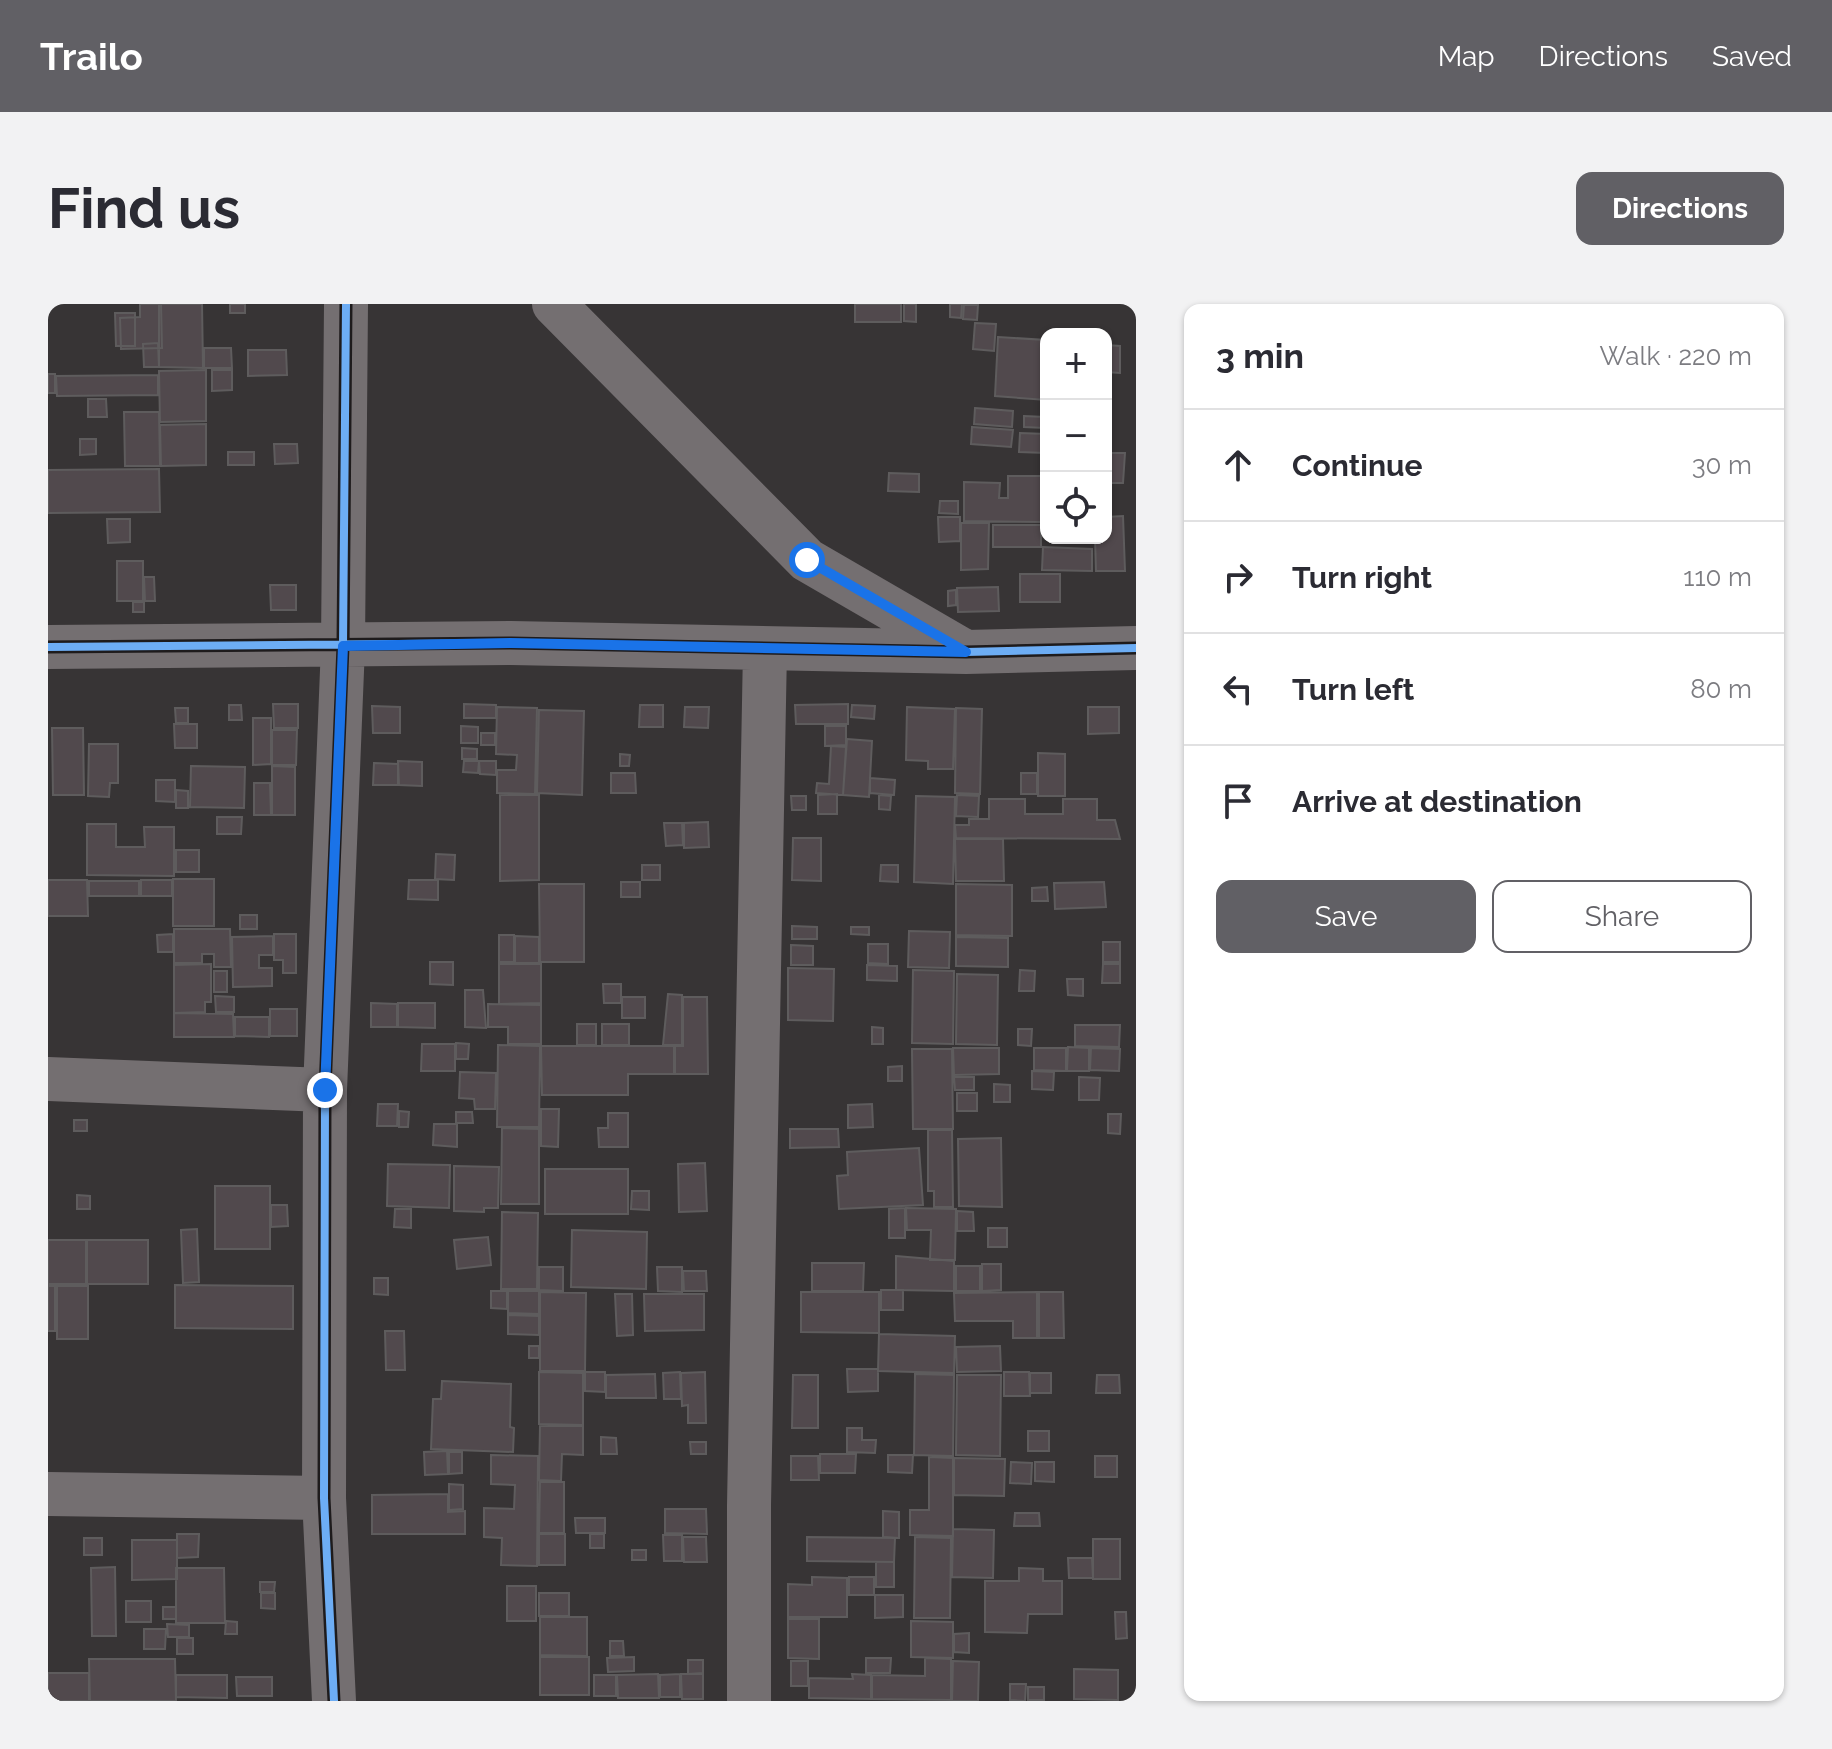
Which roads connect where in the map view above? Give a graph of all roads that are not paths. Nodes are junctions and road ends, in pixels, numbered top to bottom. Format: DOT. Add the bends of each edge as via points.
graph roads {
  1 [pos="346,304"];
  2 [pos="554,304"];
  3 [pos="343,646"];
  4 [pos="48,647"];
  5 [pos="1136,648"];
  6 [pos="765,649"];
  7 [pos="966,652"];
  8 [pos="48,1079"];
  9 [pos="325,1090"];
  10 [pos="48,1494"];
  11 [pos="324,1498"];
  12 [pos="334,1701"];
  13 [pos="749,1701"];
  1 -- 3 [label="street"];
  2 -- 7 [label="street" via="807,560"];
  3 -- 4 [label="street"];
  3 -- 6 [label="street" via="511,643"];
  3 -- 9 [label="street"];
  5 -- 7 [label="street"];
  6 -- 7 [label="street"];
  6 -- 13 [label="street"];
  8 -- 9 [label="street"];
  9 -- 11 [label="street"];
  10 -- 11 [label="street"];
  11 -- 12 [label="street"];
}
